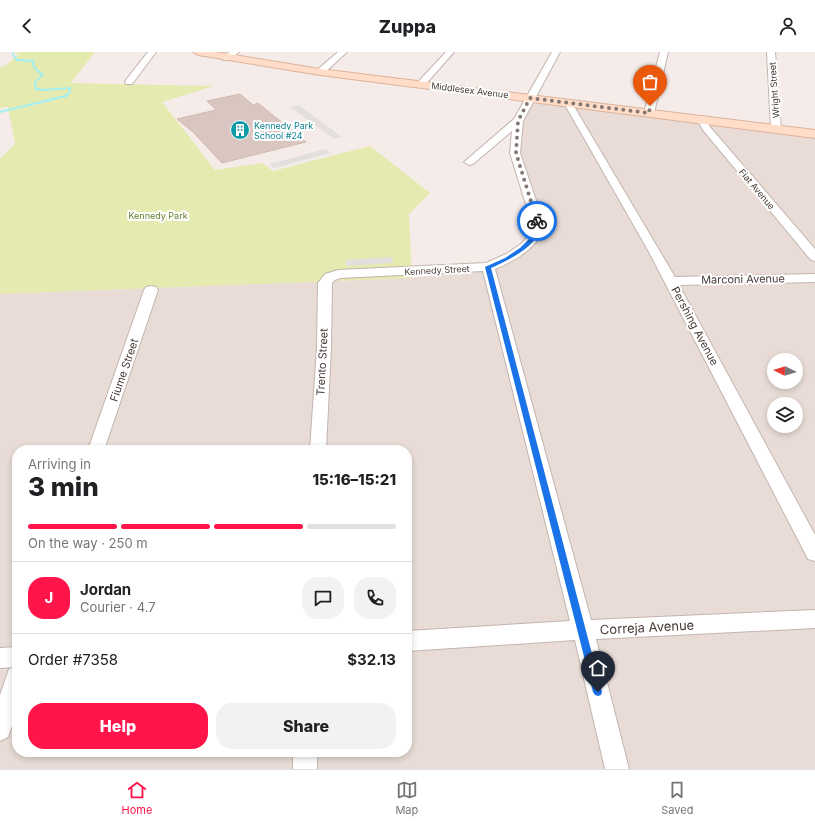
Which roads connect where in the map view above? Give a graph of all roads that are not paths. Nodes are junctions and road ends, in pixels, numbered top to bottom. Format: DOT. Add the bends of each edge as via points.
graph roads {
  1 [pos="152,52"];
  2 [pos="198,52"];
  3 [pos="343,52"];
  4 [pos="450,52"];
  5 [pos="556,52"];
  6 [pos="664,52"];
  7 [pos="771,52"];
  8 [pos="231,55"];
  9 [pos="320,72"];
  10 [pos="130,82"];
  11 [pos="421,84"];
  12 [pos="530,98"];
  13 [pos="568,102"];
  14 [pos="649,113"];
  15 [pos="702,119"];
  16 [pos="518,121"];
  17 [pos="776,129"];
  18 [pos="815,134"];
  19 [pos="469,162"];
  20 [pos="815,257"];
  21 [pos="488,267"];
  22 [pos="330,277"];
  23 [pos="815,278"];
  24 [pos="671,281"];
  25 [pos="151,290"];
  26 [pos="98,445"];
  27 [pos="318,445"];
  28 [pos="815,553"];
  29 [pos="815,620"];
  30 [pos="583,630"];
  31 [pos="412,641"];
  32 [pos="12,657"];
  33 [pos="0,658"];
  34 [pos="12,693"];
  35 [pos="0,729"];
  36 [pos="305,757"];
  37 [pos="305,769"];
  38 [pos="617,769"];
  1 -- 10 [label="street"];
  2 -- 8 [label="street, Middlesex Avenue"];
  3 -- 9 [label="street"];
  4 -- 11 [label="street"];
  5 -- 12 [label="street, Kennedy Street"];
  6 -- 14 [label="street"];
  7 -- 17 [label="street, Wright Street"];
  8 -- 9 [label="street, Middlesex Avenue"];
  9 -- 11 [label="street, Middlesex Avenue"];
  11 -- 12 [label="street, Middlesex Avenue"];
  12 -- 13 [label="street, Middlesex Avenue"];
  12 -- 16 [label="street, Kennedy Street"];
  13 -- 14 [label="street, Middlesex Avenue"];
  13 -- 24 [label="street, Pershing Avenue"];
  14 -- 15 [label="street, Middlesex Avenue"];
  15 -- 17 [label="street, Middlesex Avenue"];
  15 -- 20 [label="street, Fiat Avenue" via="706,128"];
  16 -- 19 [label="street, Kennedy Street"];
  16 -- 21 [label="street, Kennedy Street" via="516,153 539,228 538,233 522,249"];
  17 -- 18 [label="street, Middlesex Avenue"];
  21 -- 22 [label="street, Kennedy Street" via="338,274"];
  21 -- 30 [label="street"];
  22 -- 27 [label="street, Trento Street" via="325,283"];
  23 -- 24 [label="street, Marconi Avenue"];
  24 -- 28 [label="street, Pershing Avenue"];
  25 -- 26 [label="street, Fiume Street"];
  29 -- 30 [label="street, Correja Avenue"];
  30 -- 31 [label="street, Correja Avenue"];
  30 -- 38 [label="street"];
  32 -- 33 [label="street"];
  34 -- 35 [label="street"];
  36 -- 37 [label="street"];
}
